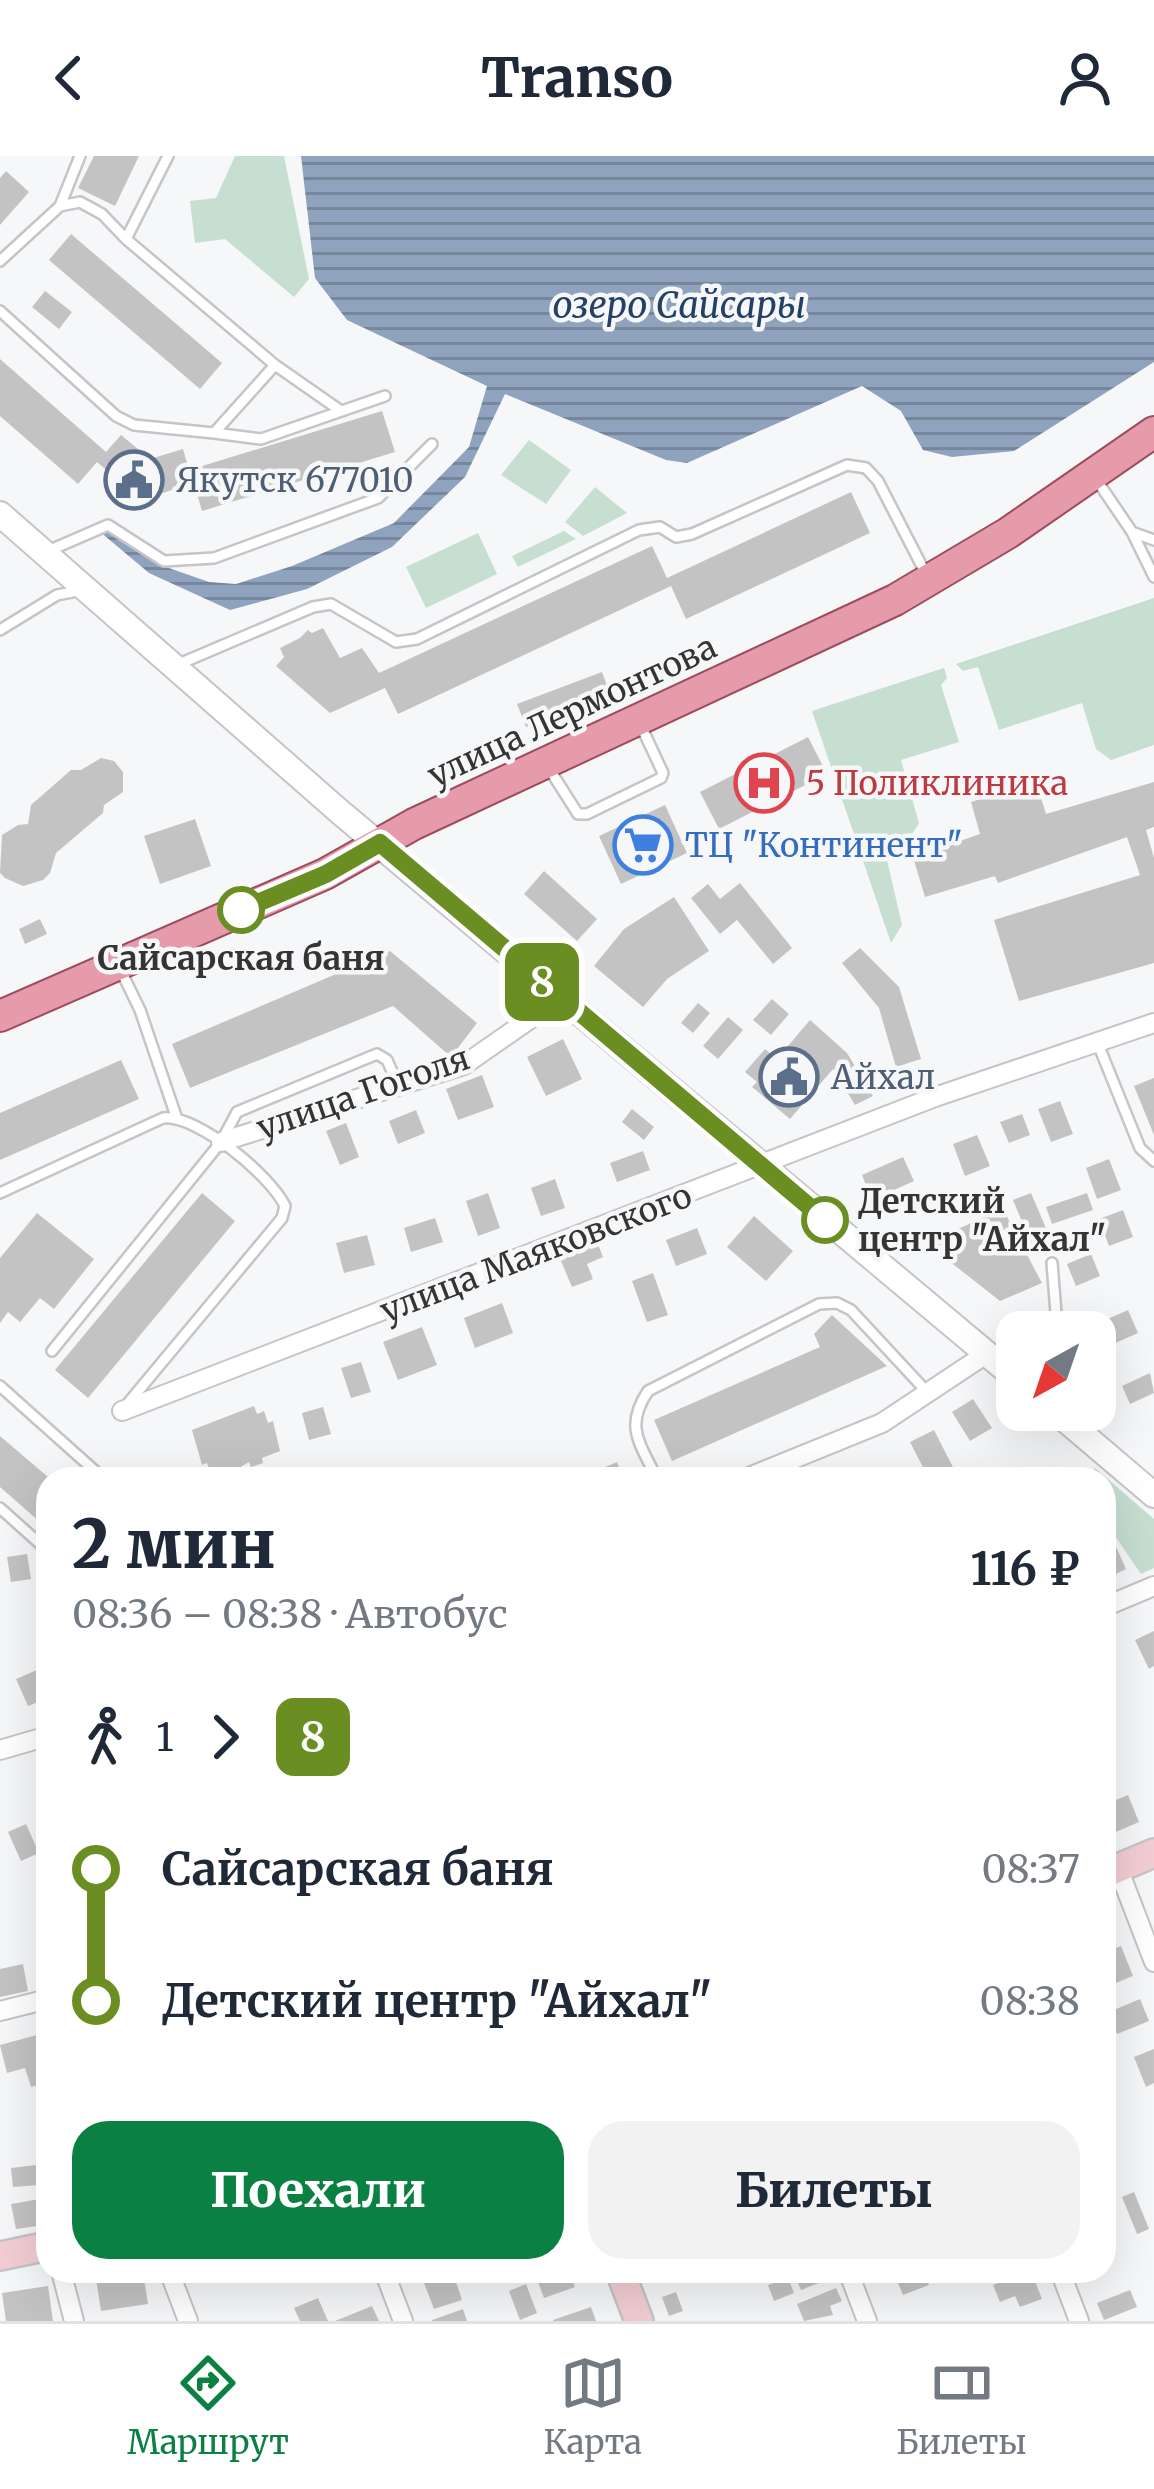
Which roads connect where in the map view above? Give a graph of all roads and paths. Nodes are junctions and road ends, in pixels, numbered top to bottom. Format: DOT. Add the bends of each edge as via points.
graph roads {
  1 [pos="80,156"];
  2 [pos="168,156"];
  3 [pos="60,206"];
  4 [pos="126,239"];
  5 [pos="0,261"];
  6 [pos="0,310"];
  7 [pos="275,365"];
  8 [pos="385,396"];
  9 [pos="341,411"];
  10 [pos="1154,432"];
  11 [pos="214,433"];
  12 [pos="432,445"];
  13 [pos="1093,475"];
  14 [pos="0,514"];
  15 [pos="1132,532"];
  16 [pos="1154,540"];
  17 [pos="43,553"];
  18 [pos="1154,577"];
  19 [pos="930,580"];
  20 [pos="83,590"];
  21 [pos="0,630"];
  22 [pos="173,668"];
  23 [pos="638,719"];
  24 [pos="545,762"];
  25 [pos="380,843"];
  26 [pos="118,964"];
  27 [pos="560,998"];
  28 [pos="0,1016"];
  29 [pos="1154,1022"];
  30 [pos="1098,1044"];
  31 [pos="400,1087"];
  32 [pos="176,1116"];
  33 [pos="221,1142"];
  34 [pos="1154,1161"];
  35 [pos="760,1167"];
  36 [pos="0,1193"];
  37 [pos="1052,1263"];
  38 [pos="1056,1311"];
  39 [pos="52,1351"];
  40 [pos="986,1354"];
  41 [pos="996,1362"];
  42 [pos="0,1386"];
  43 [pos="928,1393"];
  44 [pos="122,1411"];
  45 [pos="1079,1431"];
  46 [pos="91,1467"];
  47 [pos="651,1467"];
  48 [pos="774,1467"];
  49 [pos="1154,1495"];
  50 [pos="0,1508"];
  51 [pos="36,1540"];
  52 [pos="1154,1586"];
  53 [pos="1116,1602"];
  54 [pos="36,1740"];
  55 [pos="0,1750"];
  56 [pos="1154,1853"];
  57 [pos="1116,1869"];
  58 [pos="1116,1882"];
  59 [pos="1154,1962"];
  60 [pos="36,2002"];
  61 [pos="0,2011"];
  62 [pos="36,2248"];
  63 [pos="0,2256"];
  64 [pos="64,2283"];
  65 [pos="174,2283"];
  66 [pos="389,2283"];
  67 [pos="625,2283"];
  68 [pos="853,2283"];
  69 [pos="1065,2283"];
  70 [pos="74,2321"];
  71 [pos="188,2321"];
  72 [pos="404,2321"];
  73 [pos="639,2321"];
  74 [pos="867,2321"];
  75 [pos="1079,2321"];
  1 -- 3 [label="lane"];
  2 -- 4 [label="lane"];
  3 -- 4 [label="lane" via="80,202"];
  3 -- 5 [label="lane"];
  4 -- 7 [label="lane"];
  6 -- 11 [label="lane" via="116,416"];
  7 -- 9 [label="lane"];
  7 -- 11 [label="lane"];
  8 -- 9 [label="lane"];
  9 -- 11 [label="lane" via="261,439"];
  10 -- 13 [label="main road, улица Лермонтова"];
  12 -- 17 [label="lane" via="378,498 214,558 164,561 108,525"];
  13 -- 15 [label="lane"];
  13 -- 19 [label="main road, улица Лермонтова"];
  14 -- 17 [label="street"];
  15 -- 16 [label="lane"];
  15 -- 18 [label="lane"];
  17 -- 20 [label="street"];
  19 -- 22 [label="lane" via="878,481 866,468 847,465 692,534 639,530 417,639 396,642 331,604"];
  19 -- 23 [label="main road, улица Лермонтова"];
  20 -- 21 [label="lane" via="57,595"];
  20 -- 22 [label="street"];
  22 -- 25 [label="street"];
  23 -- 24 [label="main road, улица Лермонтова"];
  23 -- 24 [label="lane" via="661,778 587,814 578,814"];
  24 -- 25 [label="main road, улица Лермонтова"];
  25 -- 26 [label="main road, улица Лермонтова"];
  25 -- 27 [label="street"];
  26 -- 28 [label="main road, улица Лермонтова"];
  26 -- 32 [label="lane"];
  27 -- 31 [label="street, улица Гоголя" via="464,1066"];
  27 -- 35 [label="street"];
  29 -- 30 [label="street, улица Маяковского"];
  30 -- 34 [label="lane" via="1140,1148"];
  30 -- 35 [label="street, улица Маяковского"];
  31 -- 33 [label="street, улица Гоголя"];
  31 -- 33 [label="lane" via="377,1054 237,1112"];
  32 -- 33 [label="lane"];
  32 -- 36 [label="lane"];
  33 -- 39 [label="lane"];
  33 -- 44 [label="lane" via="279,1192 281,1218"];
  35 -- 40 [label="street"];
  35 -- 44 [label="street, улица Маяковского"];
  37 -- 38 [label="lane"];
  40 -- 41 [label="street"];
  40 -- 43 [label="street"];
  42 -- 46 [label="lane"];
  43 -- 47 [label="lane" via="851,1310 819,1304 648,1390 634,1411"];
  43 -- 48 [label="street" via="882,1424"];
  45 -- 49 [label="street"];
  50 -- 51 [label="lane"];
  52 -- 53 [label="street"];
  54 -- 55 [label="street"];
  56 -- 57 [label="main road"];
  58 -- 59 [label="street"];
  60 -- 61 [label="street"];
  62 -- 63 [label="main road"];
  64 -- 70 [label="street"];
  65 -- 71 [label="street"];
  66 -- 72 [label="street"];
  67 -- 73 [label="main road"];
  68 -- 74 [label="street"];
  69 -- 75 [label="street"];
}
